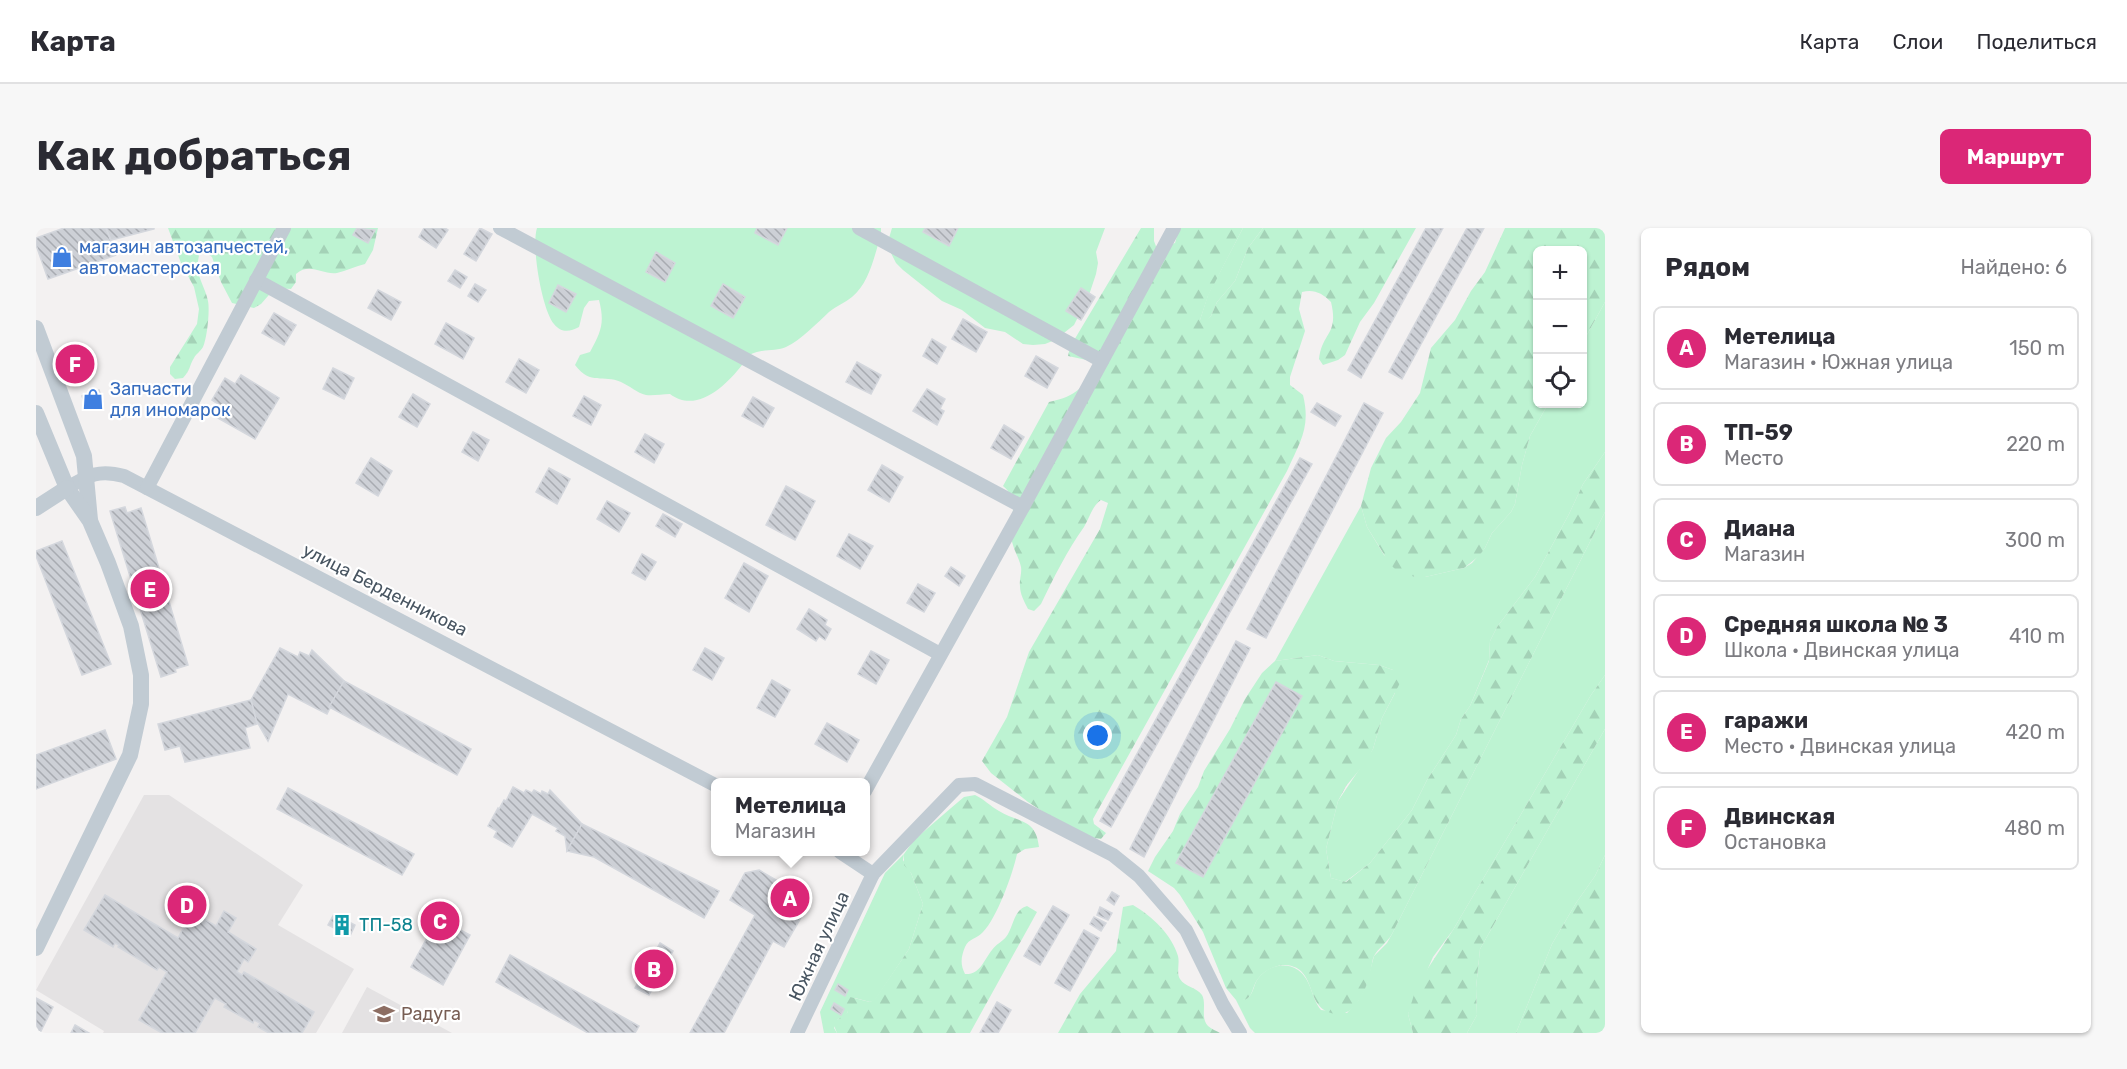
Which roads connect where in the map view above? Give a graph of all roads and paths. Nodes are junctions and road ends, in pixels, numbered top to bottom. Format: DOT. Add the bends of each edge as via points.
graph roads {
  1 [pos="284,228"];
  2 [pos="500,228"];
  3 [pos="860,228"];
  4 [pos="1174,228"];
  5 [pos="255,280"];
  6 [pos="36,328"];
  7 [pos="1102,361"];
  8 [pos="36,413"];
  9 [pos="86,477"];
  10 [pos="67,488"];
  11 [pos="147,488"];
  12 [pos="1023,507"];
  13 [pos="36,508"];
  14 [pos="90,520"];
  15 [pos="940,654"];
  16 [pos="711,782"];
  17 [pos="870,782"];
  18 [pos="846,856"];
  19 [pos="873,874"];
  20 [pos="36,948"];
  21 [pos="797,1033"];
  22 [pos="1240,1033"];
  1 -- 5 [label="street"];
  2 -- 12 [label="street"];
  3 -- 7 [label="street"];
  4 -- 7 [label="street"];
  5 -- 11 [label="street"];
  5 -- 15 [label="street"];
  6 -- 9 [label="street" via="84,456"];
  7 -- 12 [label="street"];
  8 -- 10 [label="street"];
  9 -- 10 [label="street, улица Берденникова"];
  9 -- 11 [label="street, улица Берденникова" via="107,471"];
  9 -- 14 [label="street"];
  10 -- 13 [label="street, улица Берденникова"];
  10 -- 14 [label="street"];
  11 -- 16 [label="street, улица Берденникова"];
  12 -- 15 [label="street"];
  14 -- 20 [label="street" via="131,626 141,675 141,704 130,755"];
  15 -- 17 [label="street"];
  18 -- 19 [label="street"];
  19 -- 21 [label="street, Южная улица"];
  19 -- 22 [label="street, Южная улица" via="959,785 975,784 1113,855 1139,876 1186,930"];
}
